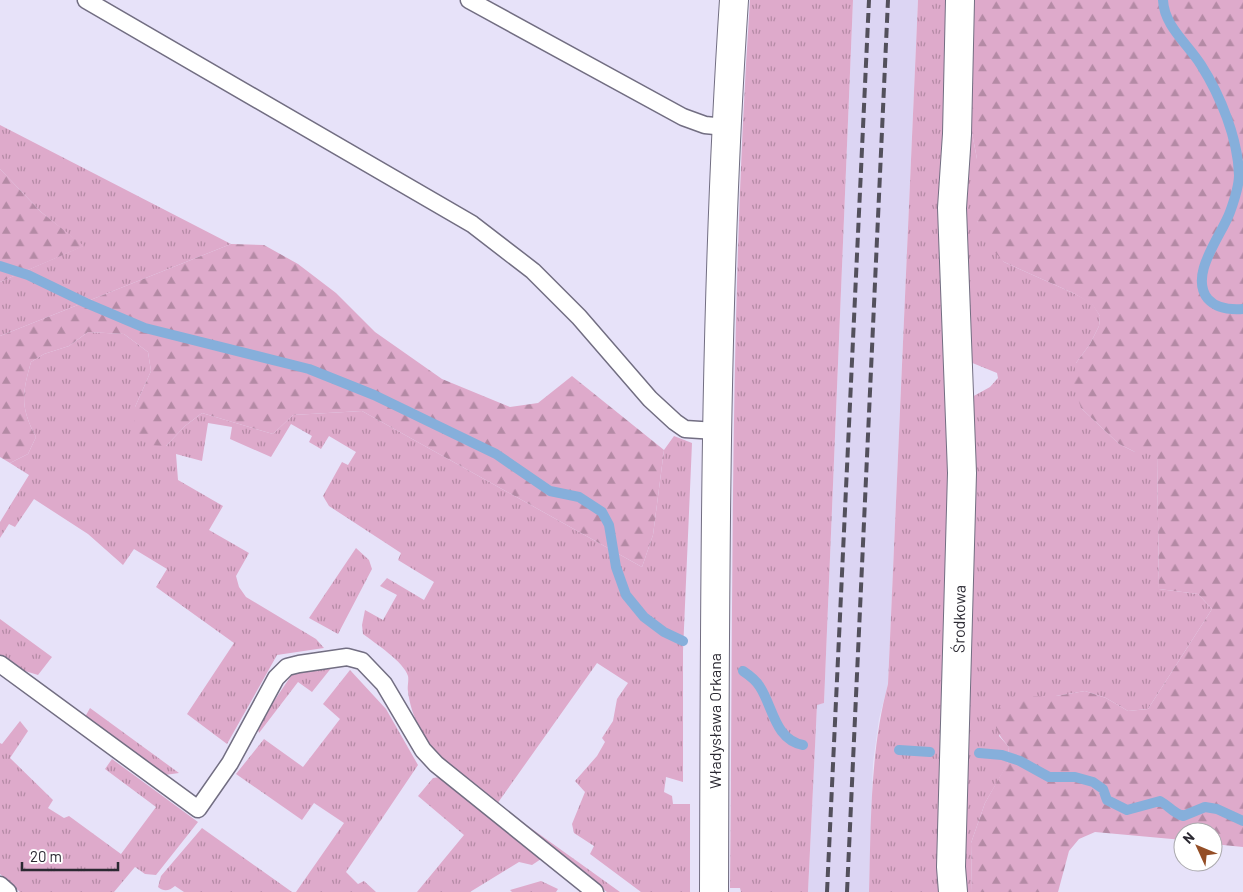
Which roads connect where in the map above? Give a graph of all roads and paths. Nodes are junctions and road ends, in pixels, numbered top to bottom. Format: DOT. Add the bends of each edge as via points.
graph roads {
  1 [pos="86,0"];
  2 [pos="469,0"];
  3 [pos="734,0"];
  4 [pos="960,0"];
  5 [pos="725,127"];
  6 [pos="716,432"];
  7 [pos="0,664"];
  8 [pos="0,885"];
  9 [pos="8,892"];
  10 [pos="595,892"];
  11 [pos="714,892"];
  12 [pos="953,892"];
  1 -- 6 [label="lane" via="472,224 516,256 545,283 650,399 675,422 686,429"];
  2 -- 5 [label="lane" via="683,117 705,125"];
  3 -- 5 [label="street, Władysława Orkana"];
  4 -- 12 [label="street, Środkowa" via="952,208 962,473 951,867"];
  5 -- 6 [label="street, Władysława Orkana"];
  6 -- 11 [label="street, Władysława Orkana"];
  7 -- 10 [label="lane" via="198,809 230,763 276,678 287,667 347,656 362,661 384,684 423,750 436,764"];
  8 -- 9 [label="lane"];
}
